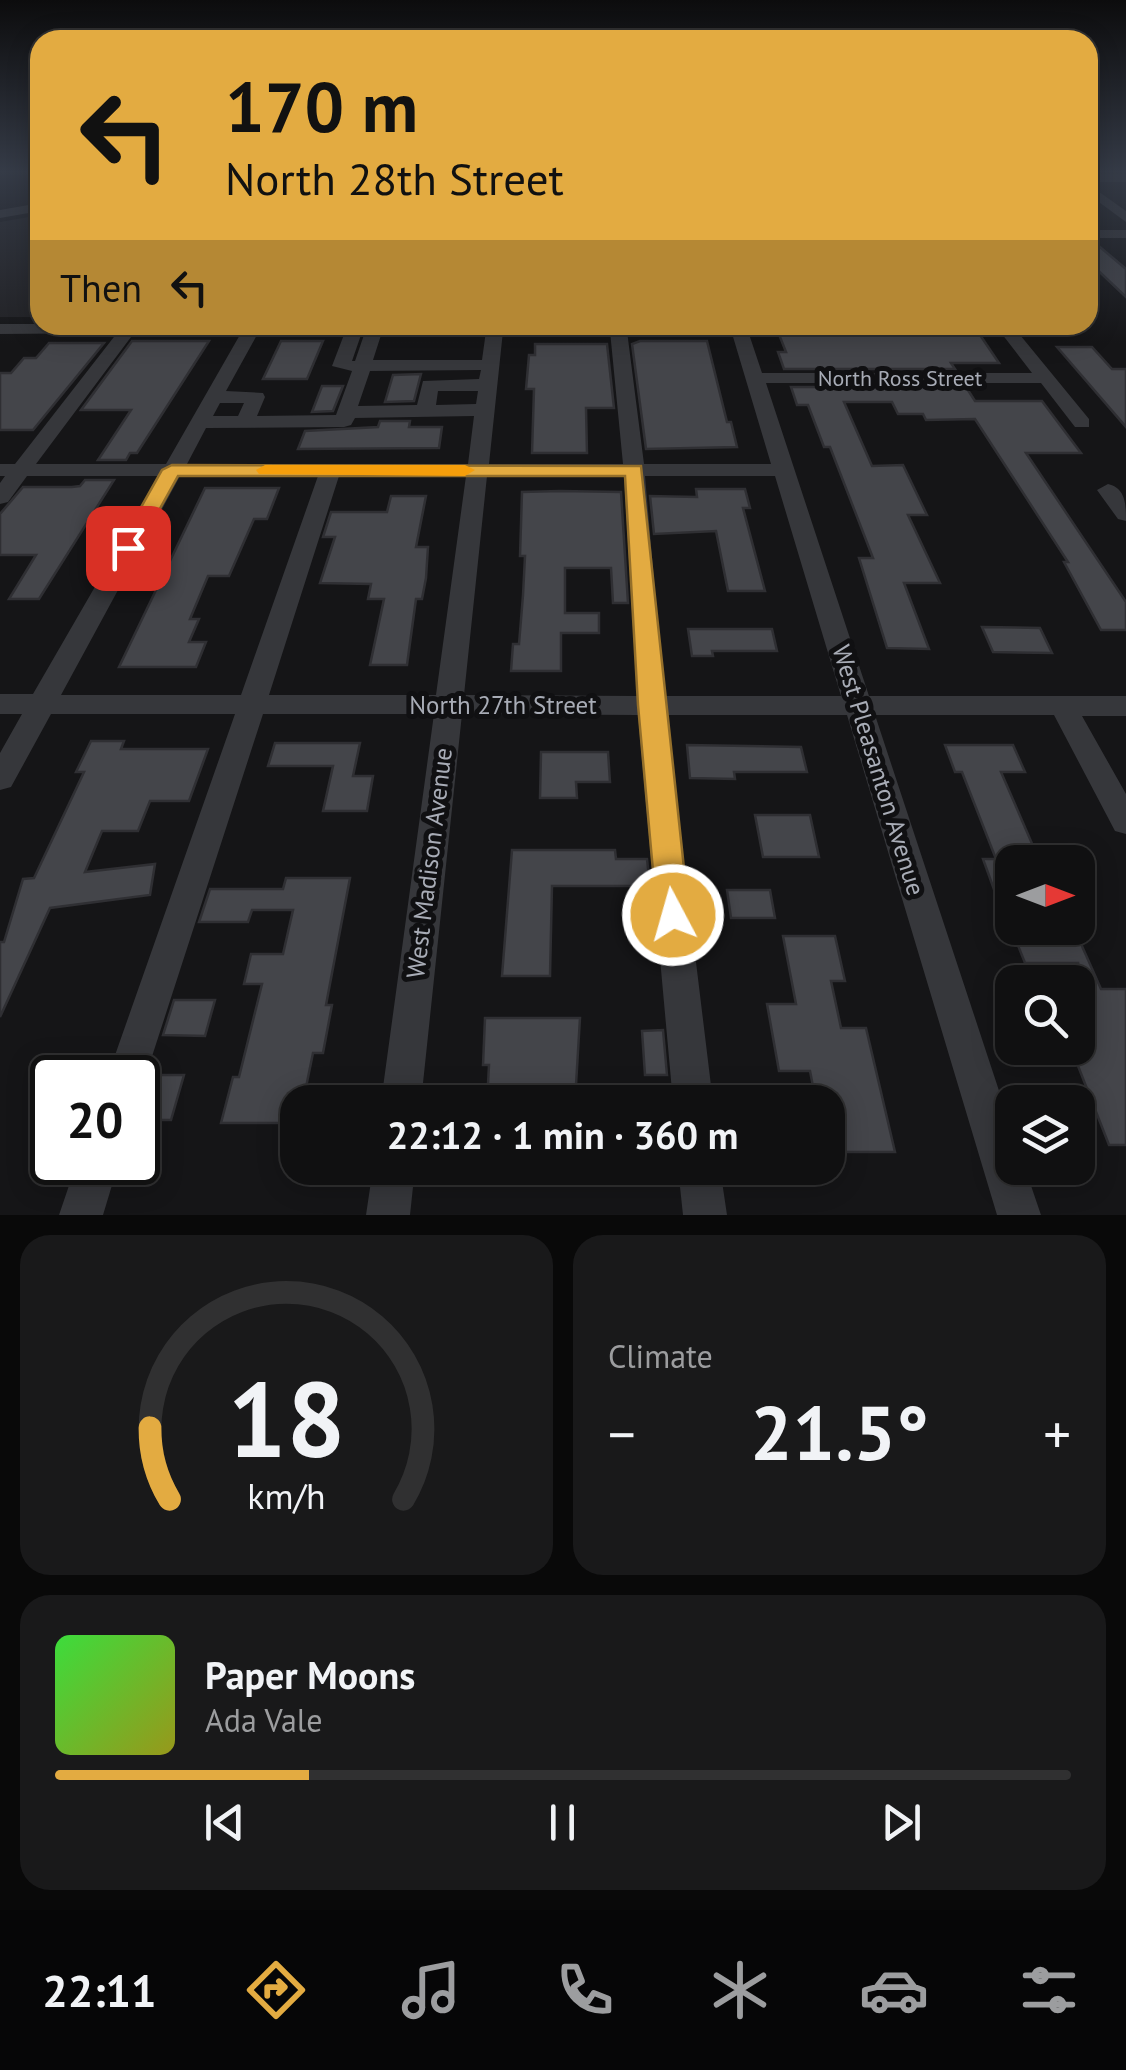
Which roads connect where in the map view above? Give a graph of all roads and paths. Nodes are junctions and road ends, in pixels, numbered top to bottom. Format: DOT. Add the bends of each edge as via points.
graph roads {
  1 [pos="1098,234"];
  2 [pos="1126,234"];
  3 [pos="0,329"];
  4 [pos="30,329"];
  5 [pos="124,335"];
  6 [pos="248,335"];
  7 [pos="352,335"];
  8 [pos="373,335"];
  9 [pos="494,335"];
  10 [pos="619,335"];
  11 [pos="740,335"];
  12 [pos="1011,335"];
  13 [pos="364,366"];
  14 [pos="755,378"];
  15 [pos="1046,378"];
  16 [pos="487,387"];
  17 [pos="213,397"];
  18 [pos="347,412"];
  19 [pos="199,422"];
  20 [pos="245,422"];
  21 [pos="1082,423"];
  22 [pos="10,470"];
  23 [pos="172,470"];
  24 [pos="332,470"];
  25 [pos="477,470"];
  26 [pos="634,470"];
  27 [pos="784,470"];
  28 [pos="1117,490"];
  29 [pos="0,497"];
  30 [pos="1126,514"];
  31 [pos="0,704"];
  32 [pos="42,704"];
  33 [pos="250,704"];
  34 [pos="448,704"];
  35 [pos="651,705"];
  36 [pos="860,706"];
  37 [pos="1064,706"];
  38 [pos="1126,706"];
  39 [pos="0,779"];
  40 [pos="1126,822"];
  41 [pos="134,1055"];
  42 [pos="403,1085"];
  43 [pos="690,1085"];
  44 [pos="91,1185"];
  45 [pos="392,1185"];
  46 [pos="702,1185"];
  47 [pos="81,1215"];
  48 [pos="388,1215"];
  49 [pos="705,1215"];
  50 [pos="1019,1215"];
  1 -- 2 [label="street"];
  3 -- 4 [label="street"];
  5 -- 22 [label="street"];
  6 -- 17 [label="street"];
  7 -- 13 [label="street" via="341,366"];
  8 -- 13 [label="street"];
  9 -- 16 [label="street, West Madison Avenue"];
  10 -- 26 [label="street"];
  11 -- 14 [label="street, West Pleasanton Avenue"];
  12 -- 15 [label="street"];
  13 -- 16 [label="street"];
  13 -- 18 [label="street"];
  14 -- 15 [label="street, North Ross Street"];
  14 -- 27 [label="street, West Pleasanton Avenue"];
  15 -- 21 [label="street"];
  16 -- 18 [label="street" via="426,410"];
  16 -- 25 [label="street, West Madison Avenue"];
  17 -- 19 [label="street"];
  17 -- 20 [label="street" via="256,397"];
  18 -- 20 [label="street" via="344,422"];
  19 -- 20 [label="street"];
  19 -- 23 [label="street"];
  22 -- 23 [label="street"];
  22 -- 29 [label="street"];
  23 -- 24 [label="street"];
  23 -- 32 [label="street"];
  24 -- 25 [label="street"];
  24 -- 33 [label="street"];
  25 -- 26 [label="street"];
  25 -- 34 [label="street, West Madison Avenue"];
  26 -- 27 [label="street"];
  26 -- 35 [label="street"];
  27 -- 36 [label="street, West Pleasanton Avenue"];
  28 -- 30 [label="street"];
  31 -- 32 [label="street, North 27th Street"];
  32 -- 33 [label="street, North 27th Street"];
  32 -- 39 [label="street"];
  33 -- 34 [label="street, North 27th Street"];
  33 -- 41 [label="street"];
  34 -- 35 [label="street, North 27th Street"];
  34 -- 42 [label="street, West Madison Avenue"];
  35 -- 36 [label="street, North 27th Street"];
  35 -- 43 [label="street"];
  36 -- 37 [label="street, North 27th Street"];
  36 -- 50 [label="street, West Pleasanton Avenue"];
  37 -- 38 [label="street, North 27th Street"];
  37 -- 40 [label="street"];
  44 -- 47 [label="street"];
  45 -- 48 [label="street"];
  46 -- 49 [label="street"];
}
